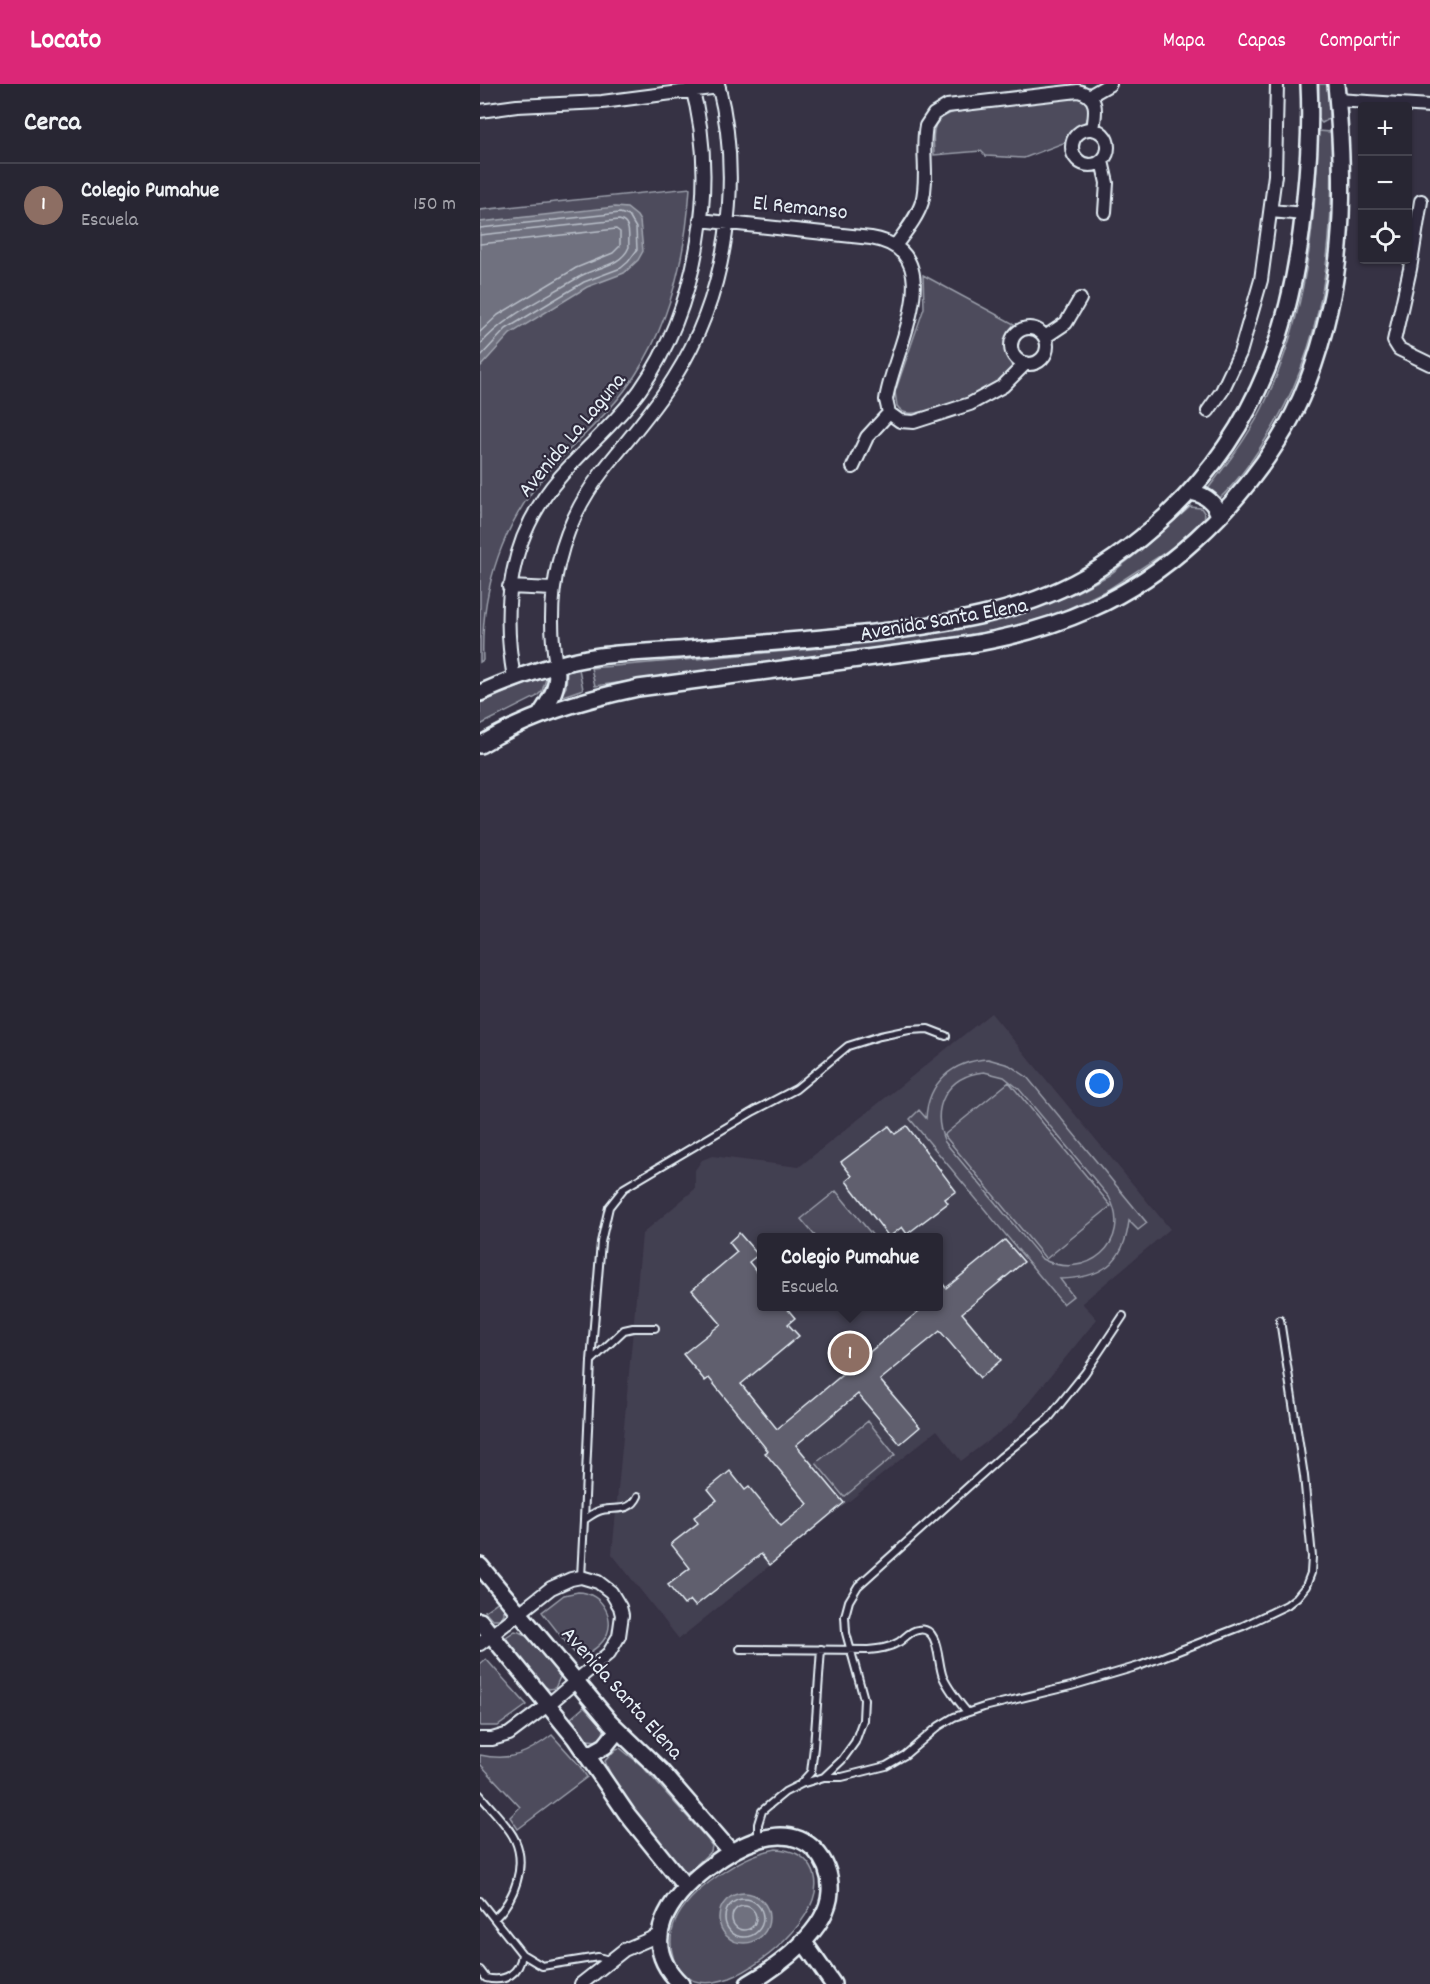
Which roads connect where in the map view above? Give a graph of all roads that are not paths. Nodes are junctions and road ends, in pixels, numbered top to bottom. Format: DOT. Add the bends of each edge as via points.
graph roads {
  1 [pos="1110,84"];
  2 [pos="1277,84"];
  3 [pos="1309,84"];
  4 [pos="718,86"];
  5 [pos="692,87"];
  6 [pos="1336,92"];
  7 [pos="1089,96"];
  8 [pos="1430,106"];
  9 [pos="480,111"];
  10 [pos="1093,129"];
  11 [pos="1102,161"];
  12 [pos="1421,201"];
  13 [pos="1105,212"];
  14 [pos="1271,212"];
  15 [pos="1304,214"];
  16 [pos="700,220"];
  17 [pos="727,223"];
  18 [pos="895,246"];
  19 [pos="1080,299"];
  20 [pos="1045,337"];
  21 [pos="1026,363"];
  22 [pos="1430,364"];
  23 [pos="1209,411"];
  24 [pos="889,413"];
  25 [pos="853,467"];
  26 [pos="1191,492"];
  27 [pos="1219,516"];
  28 [pos="509,587"];
  29 [pos="552,589"];
  30 [pos="556,665"];
  31 [pos="514,678"];
  32 [pos="480,693"];
  33 [pos="540,715"];
  34 [pos="480,745"];
  35 [pos="945,1036"];
  36 [pos="1123,1316"];
  37 [pos="1280,1320"];
  38 [pos="655,1328"];
  39 [pos="591,1361"];
  40 [pos="638,1496"];
  41 [pos="584,1520"];
  42 [pos="480,1566"];
  43 [pos="581,1578"];
  44 [pos="519,1613"];
  45 [pos="480,1622"];
  46 [pos="486,1640"];
  47 [pos="740,1649"];
  48 [pos="821,1649"];
  49 [pos="852,1650"];
  50 [pos="575,1682"];
  51 [pos="549,1704"];
  52 [pos="967,1712"];
  53 [pos="618,1730"];
  54 [pos="480,1739"];
  55 [pos="589,1755"];
  56 [pos="824,1777"];
  57 [pos="801,1784"];
  58 [pos="480,1795"];
  59 [pos="758,1840"];
  60 [pos="731,1852"];
  61 [pos="685,1886"];
  62 [pos="480,1901"];
  63 [pos="495,1918"];
  64 [pos="659,1935"];
  65 [pos="803,1941"];
  66 [pos="522,1954"];
  67 [pos="609,1960"];
  68 [pos="480,1970"];
  69 [pos="765,1980"];
  70 [pos="581,1984"];
  71 [pos="681,1984"];
  72 [pos="748,1984"];
  73 [pos="833,1984"];
  1 -- 7 [label="street"];
  2 -- 14 [label="street" via="1277,153"];
  3 -- 15 [label="street, Avenida Santa Elena"];
  4 -- 5 [label="street"];
  4 -- 17 [label="street, Avenida La Laguna" via="729,159"];
  5 -- 9 [label="street" via="602,102"];
  5 -- 16 [label="street, Avenida La Laguna" via="703,155"];
  6 -- 8 [label="street"];
  6 -- 27 [label="street, Avenida Santa Elena" via="1340,226 1324,332 1301,396 1278,441"];
  7 -- 10 [label="street" via="1096,107"];
  7 -- 18 [label="street" via="1071,90 960,103 939,110 926,126 921,204"];
  10 -- 11 [label="street" via="1103,134 1108,145"];
  10 -- 11 [label="street" via="1082,131 1074,139 1074,155 1086,164"];
  11 -- 13 [label="street" via="1106,174"];
  12 -- 22 [label="street" via="1394,341 1399,349"];
  14 -- 15 [label="street"];
  14 -- 23 [label="street" via="1261,280 1246,336 1234,369"];
  15 -- 26 [label="street, Avenida Santa Elena" via="1292,294 1268,371 1227,446"];
  16 -- 17 [label="street, El Remanso"];
  16 -- 28 [label="street, Avenida La Laguna" via="685,293 671,335 652,372 628,405 543,499 522,541"];
  17 -- 18 [label="street, El Remanso" via="871,237"];
  17 -- 29 [label="street, Avenida La Laguna" via="713,291 686,357 660,399 582,501 561,551"];
  18 -- 24 [label="street" via="912,270 914,296 886,394"];
  19 -- 20 [label="street" via="1066,323"];
  20 -- 21 [label="street" via="1044,356"];
  20 -- 21 [label="street" via="1027,328 1013,337 1013,353"];
  21 -- 24 [label="street" via="993,394 970,404 914,422 900,421"];
  24 -- 25 [label="street" via="867,437"];
  26 -- 27 [label="street" via="1212,501"];
  26 -- 30 [label="street, Avenida Santa Elena" via="1144,536 1100,568 1062,589 992,614 898,630 599,656"];
  27 -- 33 [label="street, Avenida Santa Elena" via="1141,581 1093,608 1034,630 965,645 648,687"];
  28 -- 29 [label="street"];
  28 -- 31 [label="street, Avenida La Laguna" via="507,629"];
  29 -- 30 [label="street, Avenida La Laguna"];
  30 -- 31 [label="street, Avenida Santa Elena"];
  30 -- 33 [label="street" via="555,689"];
  31 -- 32 [label="street, Avenida Santa Elena"];
  33 -- 34 [label="street, Avenida Santa Elena"];
  35 -- 39 [label="lane" via="927,1029 909,1030 849,1046 796,1089 624,1188 609,1207 601,1242"];
  36 -- 49 [label="lane" via="1048,1419 858,1586 845,1616"];
  37 -- 52 [label="lane" via="1312,1557 1306,1586 1287,1605 1244,1626 1139,1666"];
  38 -- 39 [label="lane" via="624,1330"];
  39 -- 41 [label="lane"];
  40 -- 41 [label="lane" via="629,1507 600,1510"];
  41 -- 43 [label="lane"];
  42 -- 44 [label="street, Avenida Santa Elena"];
  43 -- 44 [label="street" via="557,1584"];
  43 -- 50 [label="street" via="598,1582 611,1592 620,1607 621,1626 609,1653"];
  44 -- 46 [label="street"];
  44 -- 50 [label="street, Avenida Santa Elena"];
  45 -- 46 [label="street"];
  46 -- 51 [label="street"];
  47 -- 48 [label="lane"];
  48 -- 49 [label="lane"];
  48 -- 57 [label="lane" via="811,1772"];
  49 -- 52 [label="lane" via="886,1648 912,1631 930,1632 937,1644 943,1677"];
  49 -- 56 [label="lane" via="864,1699 863,1720 849,1751"];
  50 -- 51 [label="street"];
  50 -- 53 [label="street, Avenida Santa Elena"];
  51 -- 54 [label="street" via="509,1734"];
  51 -- 55 [label="street"];
  52 -- 56 [label="lane" via="939,1726 886,1766 842,1777"];
  53 -- 55 [label="street" via="605,1746"];
  53 -- 60 [label="street, Avenida Santa Elena" via="661,1771"];
  55 -- 61 [label="street" via="627,1814"];
  56 -- 57 [label="lane"];
  57 -- 59 [label="lane" via="762,1810"];
  58 -- 63 [label="lane" via="515,1838 518,1848 514,1891"];
  59 -- 60 [label="street"];
  59 -- 65 [label="street" via="783,1836 806,1842 826,1866 830,1884 827,1904"];
  60 -- 61 [label="street"];
  61 -- 64 [label="street" via="665,1914"];
  62 -- 63 [label="lane"];
  63 -- 66 [label="lane"];
  64 -- 67 [label="street"];
  64 -- 71 [label="street" via="667,1968"];
  65 -- 69 [label="street"];
  65 -- 73 [label="street"];
  66 -- 67 [label="lane" via="542,1966 598,1957"];
  66 -- 68 [label="lane" via="519,1968 505,1979 486,1978"];
  67 -- 70 [label="street"];
  69 -- 72 [label="street"];
}
